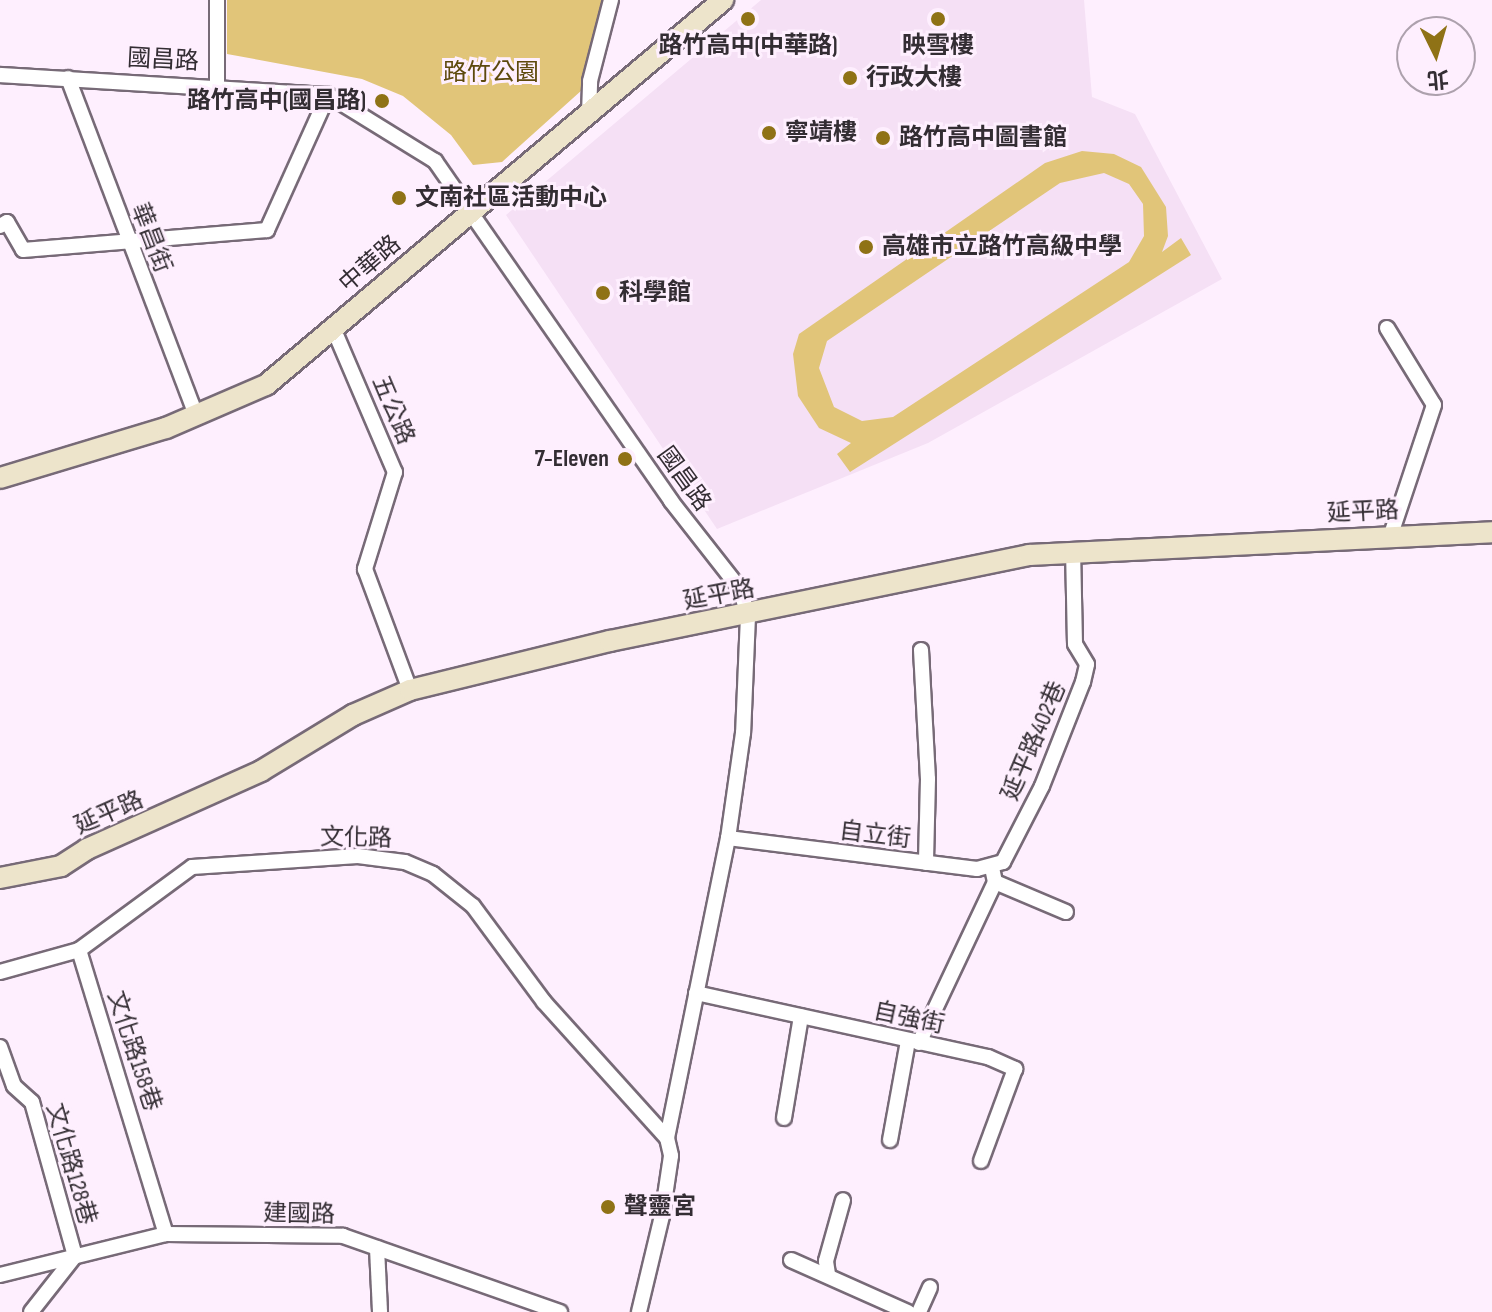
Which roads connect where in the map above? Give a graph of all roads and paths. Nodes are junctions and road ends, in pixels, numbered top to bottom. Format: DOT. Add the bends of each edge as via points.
graph roads {
  1 [pos="217,0"];
  2 [pos="611,0"];
  3 [pos="723,0"];
  4 [pos="0,75"];
  5 [pos="68,78"];
  6 [pos="217,85"];
  7 [pos="328,95"];
  8 [pos="589,114"];
  9 [pos="472,209"];
  10 [pos="0,226"];
  11 [pos="128,241"];
  12 [pos="1387,328"];
  13 [pos="334,330"];
  14 [pos="195,413"];
  15 [pos="0,478"];
  16 [pos="1492,532"];
  17 [pos="1390,537"];
  18 [pos="1073,551"];
  19 [pos="748,616"];
  20 [pos="921,650"];
  21 [pos="410,690"];
  22 [pos="728,838"];
  23 [pos="926,863"];
  24 [pos="994,875"];
  25 [pos="0,878"];
  26 [pos="1066,912"];
  27 [pos="79,950"];
  28 [pos="0,972"];
  29 [pos="696,993"];
  30 [pos="801,1016"];
  31 [pos="913,1042"];
  32 [pos="0,1047"];
  33 [pos="784,1118"];
  34 [pos="667,1138"];
  35 [pos="890,1140"];
  36 [pos="981,1161"];
  37 [pos="843,1200"];
  38 [pos="166,1234"];
  39 [pos="377,1248"];
  40 [pos="75,1256"];
  41 [pos="791,1260"];
  42 [pos="828,1274"];
  43 [pos="0,1275"];
  44 [pos="930,1287"];
  45 [pos="31,1312"];
  46 [pos="380,1312"];
  47 [pos="560,1312"];
  48 [pos="639,1312"];
  49 [pos="908,1312"];
  50 [pos="919,1312"];
  1 -- 6 [label="street"];
  2 -- 8 [label="street" via="590,81"];
  3 -- 8 [label="street, 中華路"];
  4 -- 5 [label="street, 國昌路"];
  5 -- 6 [label="street, 國昌路"];
  5 -- 11 [label="street, 華昌街"];
  6 -- 7 [label="street, 國昌路"];
  7 -- 9 [label="street, 國昌路" via="435,161"];
  7 -- 11 [label="street" via="267,230"];
  8 -- 9 [label="street, 中華路"];
  9 -- 13 [label="street, 中華路"];
  9 -- 19 [label="street, 國昌路" via="671,501 740,589"];
  10 -- 11 [label="street" via="7,222 23,250"];
  11 -- 14 [label="street, 華昌街"];
  12 -- 17 [label="street" via="1434,399"];
  13 -- 14 [label="street, 中華路" via="266,385"];
  13 -- 21 [label="street, 五公路" via="395,472 365,569"];
  14 -- 15 [label="street, 中華路" via="166,428"];
  16 -- 17 [label="street, 延平路"];
  17 -- 18 [label="street, 延平路"];
  18 -- 19 [label="street, 延平路" via="979,563"];
  18 -- 24 [label="street, 延平路402巷" via="1075,644 1087,664 1083,682 1042,786"];
  19 -- 21 [label="street, 延平路" via="610,641"];
  19 -- 22 [label="street, 國昌路" via="743,733"];
  20 -- 23 [label="street"];
  21 -- 25 [label="street, 延平路" via="353,715 261,771 87,849 61,866"];
  22 -- 23 [label="street, 自立街"];
  22 -- 29 [label="street, 國昌路"];
  23 -- 24 [label="street, 自立街"];
  24 -- 26 [label="street, 自立街"];
  24 -- 31 [label="street"];
  27 -- 28 [label="street, 文化路"];
  27 -- 34 [label="street, 文化路" via="192,867 358,856 405,862 433,874 473,906 544,1002"];
  27 -- 38 [label="street, 文化路158巷"];
  29 -- 30 [label="street, 自強街"];
  29 -- 34 [label="street, 國昌路"];
  30 -- 31 [label="street, 自強街"];
  30 -- 33 [label="street"];
  31 -- 35 [label="street"];
  31 -- 36 [label="street, 自強街" via="988,1057 1015,1069"];
  32 -- 40 [label="street, 文化路128巷" via="14,1086 32,1102"];
  34 -- 48 [label="street, 國昌路" via="671,1156 664,1201"];
  37 -- 42 [label="street" via="826,1261"];
  38 -- 39 [label="street, 建國路" via="343,1236"];
  38 -- 40 [label="street, 建國路"];
  39 -- 46 [label="street"];
  39 -- 47 [label="street, 建國路"];
  40 -- 43 [label="street, 建國路"];
  40 -- 45 [label="street"];
  41 -- 42 [label="street"];
  42 -- 49 [label="street"];
  44 -- 50 [label="street"];
}
